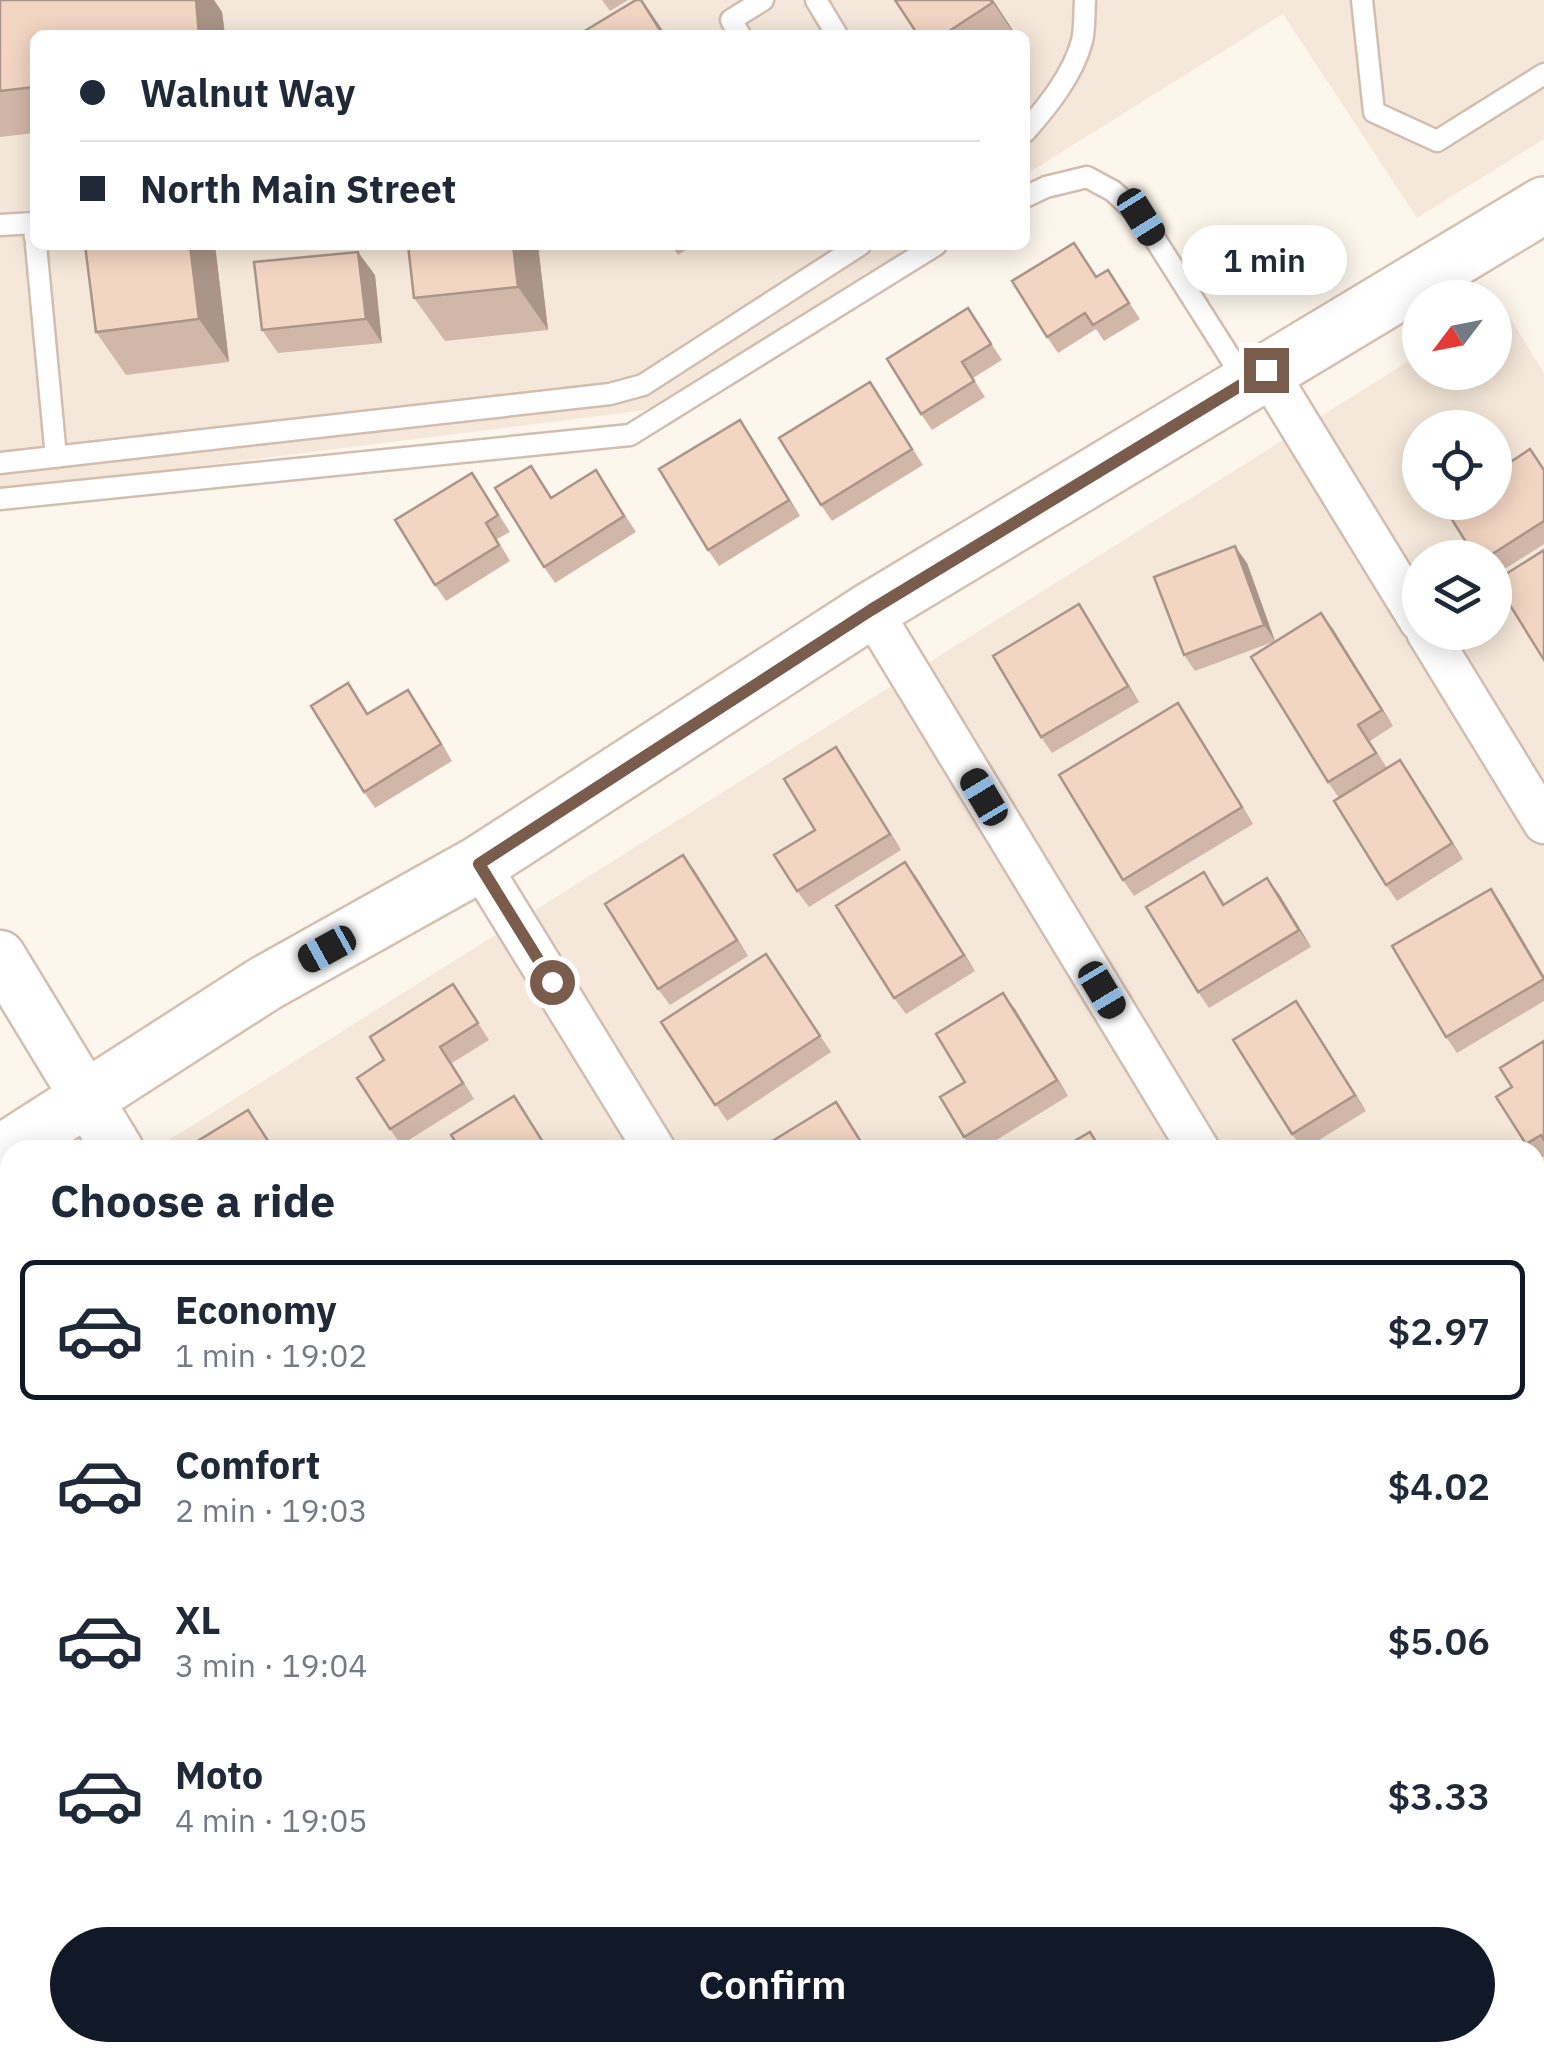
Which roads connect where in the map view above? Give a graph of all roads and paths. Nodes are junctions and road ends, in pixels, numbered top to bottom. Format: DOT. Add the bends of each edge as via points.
graph roads {
  1 [pos="762,0"];
  2 [pos="816,0"];
  3 [pos="1085,0"];
  4 [pos="1362,0"];
  5 [pos="737,30"];
  6 [pos="835,30"];
  7 [pos="1544,74"];
  8 [pos="1030,126"];
  9 [pos="1030,195"];
  10 [pos="1544,205"];
  11 [pos="30,222"];
  12 [pos="0,225"];
  13 [pos="36,250"];
  14 [pos="852,250"];
  15 [pos="928,250"];
  16 [pos="1256,377"];
  17 [pos="56,457"];
  18 [pos="0,463"];
  19 [pos="0,499"];
  20 [pos="1402,594"];
  21 [pos="871,610"];
  22 [pos="1438,650"];
  23 [pos="1544,824"];
  24 [pos="479,864"];
  25 [pos="0,956"];
  26 [pos="88,1100"];
  27 [pos="23,1140"];
  28 [pos="112,1140"];
  29 [pos="649,1140"];
  30 [pos="1193,1140"];
  1 -- 5 [label="lane" via="731,20"];
  2 -- 6 [label="lane"];
  3 -- 8 [label="lane" via="1083,40 1073,63"];
  4 -- 7 [label="lane" via="1374,112 1437,140"];
  9 -- 16 [label="lane" via="1087,177 1113,191 1141,217"];
  10 -- 16 [label="main road"];
  11 -- 12 [label="lane"];
  13 -- 17 [label="lane"];
  14 -- 17 [label="lane" via="643,385 610,394"];
  15 -- 19 [label="lane" via="630,435"];
  16 -- 20 [label="street"];
  16 -- 21 [label="main road"];
  17 -- 18 [label="lane"];
  21 -- 24 [label="main road"];
  21 -- 30 [label="street"];
  22 -- 23 [label="street"];
  24 -- 26 [label="main road" via="266,983"];
  24 -- 29 [label="street"];
  25 -- 26 [label="street"];
  26 -- 27 [label="main road"];
  26 -- 28 [label="street"];
}
